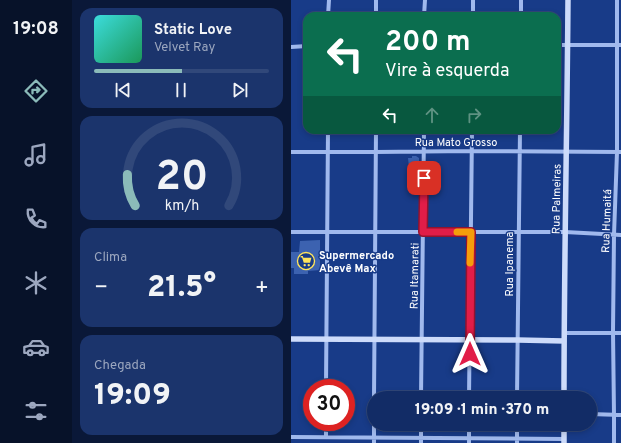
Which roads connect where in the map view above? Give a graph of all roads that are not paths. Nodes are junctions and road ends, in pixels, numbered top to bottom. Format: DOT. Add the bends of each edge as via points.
graph roads {
  1 [pos="329,0"];
  2 [pos="377,0"];
  3 [pos="425,0"];
  4 [pos="473,0"];
  5 [pos="521,0"];
  6 [pos="568,0"];
  7 [pos="617,0"];
  8 [pos="329,12"];
  9 [pos="376,12"];
  10 [pos="424,12"];
  11 [pos="473,12"];
  12 [pos="521,12"];
  13 [pos="561,45"];
  14 [pos="568,45"];
  15 [pos="619,45"];
  16 [pos="291,46"];
  17 [pos="303,46"];
  18 [pos="328,134"];
  19 [pos="375,134"];
  20 [pos="424,134"];
  21 [pos="472,134"];
  22 [pos="520,134"];
  23 [pos="424,151"];
  24 [pos="472,151"];
  25 [pos="519,151"];
  26 [pos="291,152"];
  27 [pos="328,152"];
  28 [pos="375,152"];
  29 [pos="567,152"];
  30 [pos="619,152"];
  31 [pos="291,232"];
  32 [pos="327,232"];
  33 [pos="375,232"];
  34 [pos="423,232"];
  35 [pos="471,232"];
  36 [pos="518,232"];
  37 [pos="565,232"];
  38 [pos="614,235"];
  39 [pos="621,235"];
  40 [pos="613,332"];
  41 [pos="564,333"];
  42 [pos="621,333"];
  43 [pos="291,339"];
  44 [pos="327,339"];
  45 [pos="374,340"];
  46 [pos="422,340"];
  47 [pos="470,340"];
  48 [pos="518,340"];
  49 [pos="564,341"];
  50 [pos="326,379"];
  51 [pos="374,391"];
  52 [pos="421,391"];
  53 [pos="469,391"];
  54 [pos="517,391"];
  55 [pos="564,391"];
  56 [pos="597,415"];
  57 [pos="621,415"];
  58 [pos="614,416"];
  59 [pos="326,431"];
  60 [pos="374,431"];
  61 [pos="421,431"];
  62 [pos="469,431"];
  63 [pos="291,437"];
  64 [pos="326,437"];
  65 [pos="374,438"];
  66 [pos="421,438"];
  67 [pos="469,438"];
  68 [pos="517,441"];
  69 [pos="564,441"];
  70 [pos="374,443"];
  71 [pos="421,443"];
  72 [pos="469,443"];
  73 [pos="614,443"];
  1 -- 8 [label="street"];
  2 -- 9 [label="street"];
  3 -- 10 [label="street"];
  4 -- 11 [label="street"];
  5 -- 12 [label="street"];
  6 -- 14 [label="street, Rua Palmeiras"];
  7 -- 15 [label="street, Rua Humaitá"];
  13 -- 14 [label="street"];
  14 -- 15 [label="street"];
  14 -- 29 [label="street, Rua Palmeiras"];
  15 -- 30 [label="street, Rua Humaitá"];
  16 -- 17 [label="street"];
  18 -- 27 [label="street"];
  19 -- 28 [label="street"];
  20 -- 23 [label="street, Rua Itamarati"];
  21 -- 24 [label="street"];
  22 -- 25 [label="street, Rua Ipanema"];
  23 -- 24 [label="street, Rua Mato Grosso"];
  23 -- 28 [label="street, Rua Mato Grosso"];
  23 -- 34 [label="street, Rua Itamarati"];
  24 -- 25 [label="street, Rua Mato Grosso"];
  24 -- 35 [label="street"];
  25 -- 29 [label="street, Rua Mato Grosso"];
  25 -- 36 [label="street, Rua Ipanema"];
  26 -- 27 [label="street, Rua Mato Grosso"];
  27 -- 28 [label="street, Rua Mato Grosso"];
  27 -- 32 [label="street"];
  28 -- 33 [label="street"];
  29 -- 30 [label="street, Rua Mato Grosso"];
  29 -- 37 [label="street, Rua Palmeiras"];
  30 -- 38 [label="street, Rua Humaitá"];
  31 -- 32 [label="street"];
  32 -- 33 [label="street"];
  32 -- 44 [label="street"];
  33 -- 34 [label="street"];
  33 -- 45 [label="street"];
  34 -- 35 [label="street"];
  34 -- 46 [label="street, Rua Itamarati"];
  35 -- 36 [label="street"];
  35 -- 47 [label="street"];
  36 -- 37 [label="street"];
  36 -- 48 [label="street, Rua Ipanema"];
  37 -- 38 [label="street"];
  37 -- 41 [label="street, Rua Palmeiras"];
  38 -- 39 [label="street"];
  38 -- 40 [label="street, Rua Humaitá"];
  40 -- 41 [label="street"];
  40 -- 42 [label="street"];
  40 -- 58 [label="street, Rua Humaitá"];
  41 -- 49 [label="street, Rua Palmeiras"];
  43 -- 44 [label="street"];
  44 -- 45 [label="street"];
  44 -- 50 [label="street"];
  45 -- 46 [label="street"];
  45 -- 51 [label="street"];
  46 -- 47 [label="street"];
  46 -- 52 [label="street, Rua Itamarati"];
  47 -- 48 [label="street"];
  47 -- 53 [label="street"];
  48 -- 49 [label="street"];
  48 -- 54 [label="street, Rua Ipanema"];
  49 -- 55 [label="street, Rua Palmeiras"];
  56 -- 58 [label="street"];
  57 -- 58 [label="street"];
  58 -- 73 [label="street, Rua Humaitá"];
  59 -- 64 [label="street"];
  60 -- 65 [label="street"];
  61 -- 66 [label="street"];
  62 -- 67 [label="street"];
  63 -- 64 [label="street"];
  64 -- 65 [label="street"];
  65 -- 66 [label="street"];
  65 -- 70 [label="street"];
  66 -- 67 [label="street"];
  66 -- 71 [label="street"];
  67 -- 68 [label="street"];
  67 -- 72 [label="street"];
  68 -- 69 [label="street"];
}
